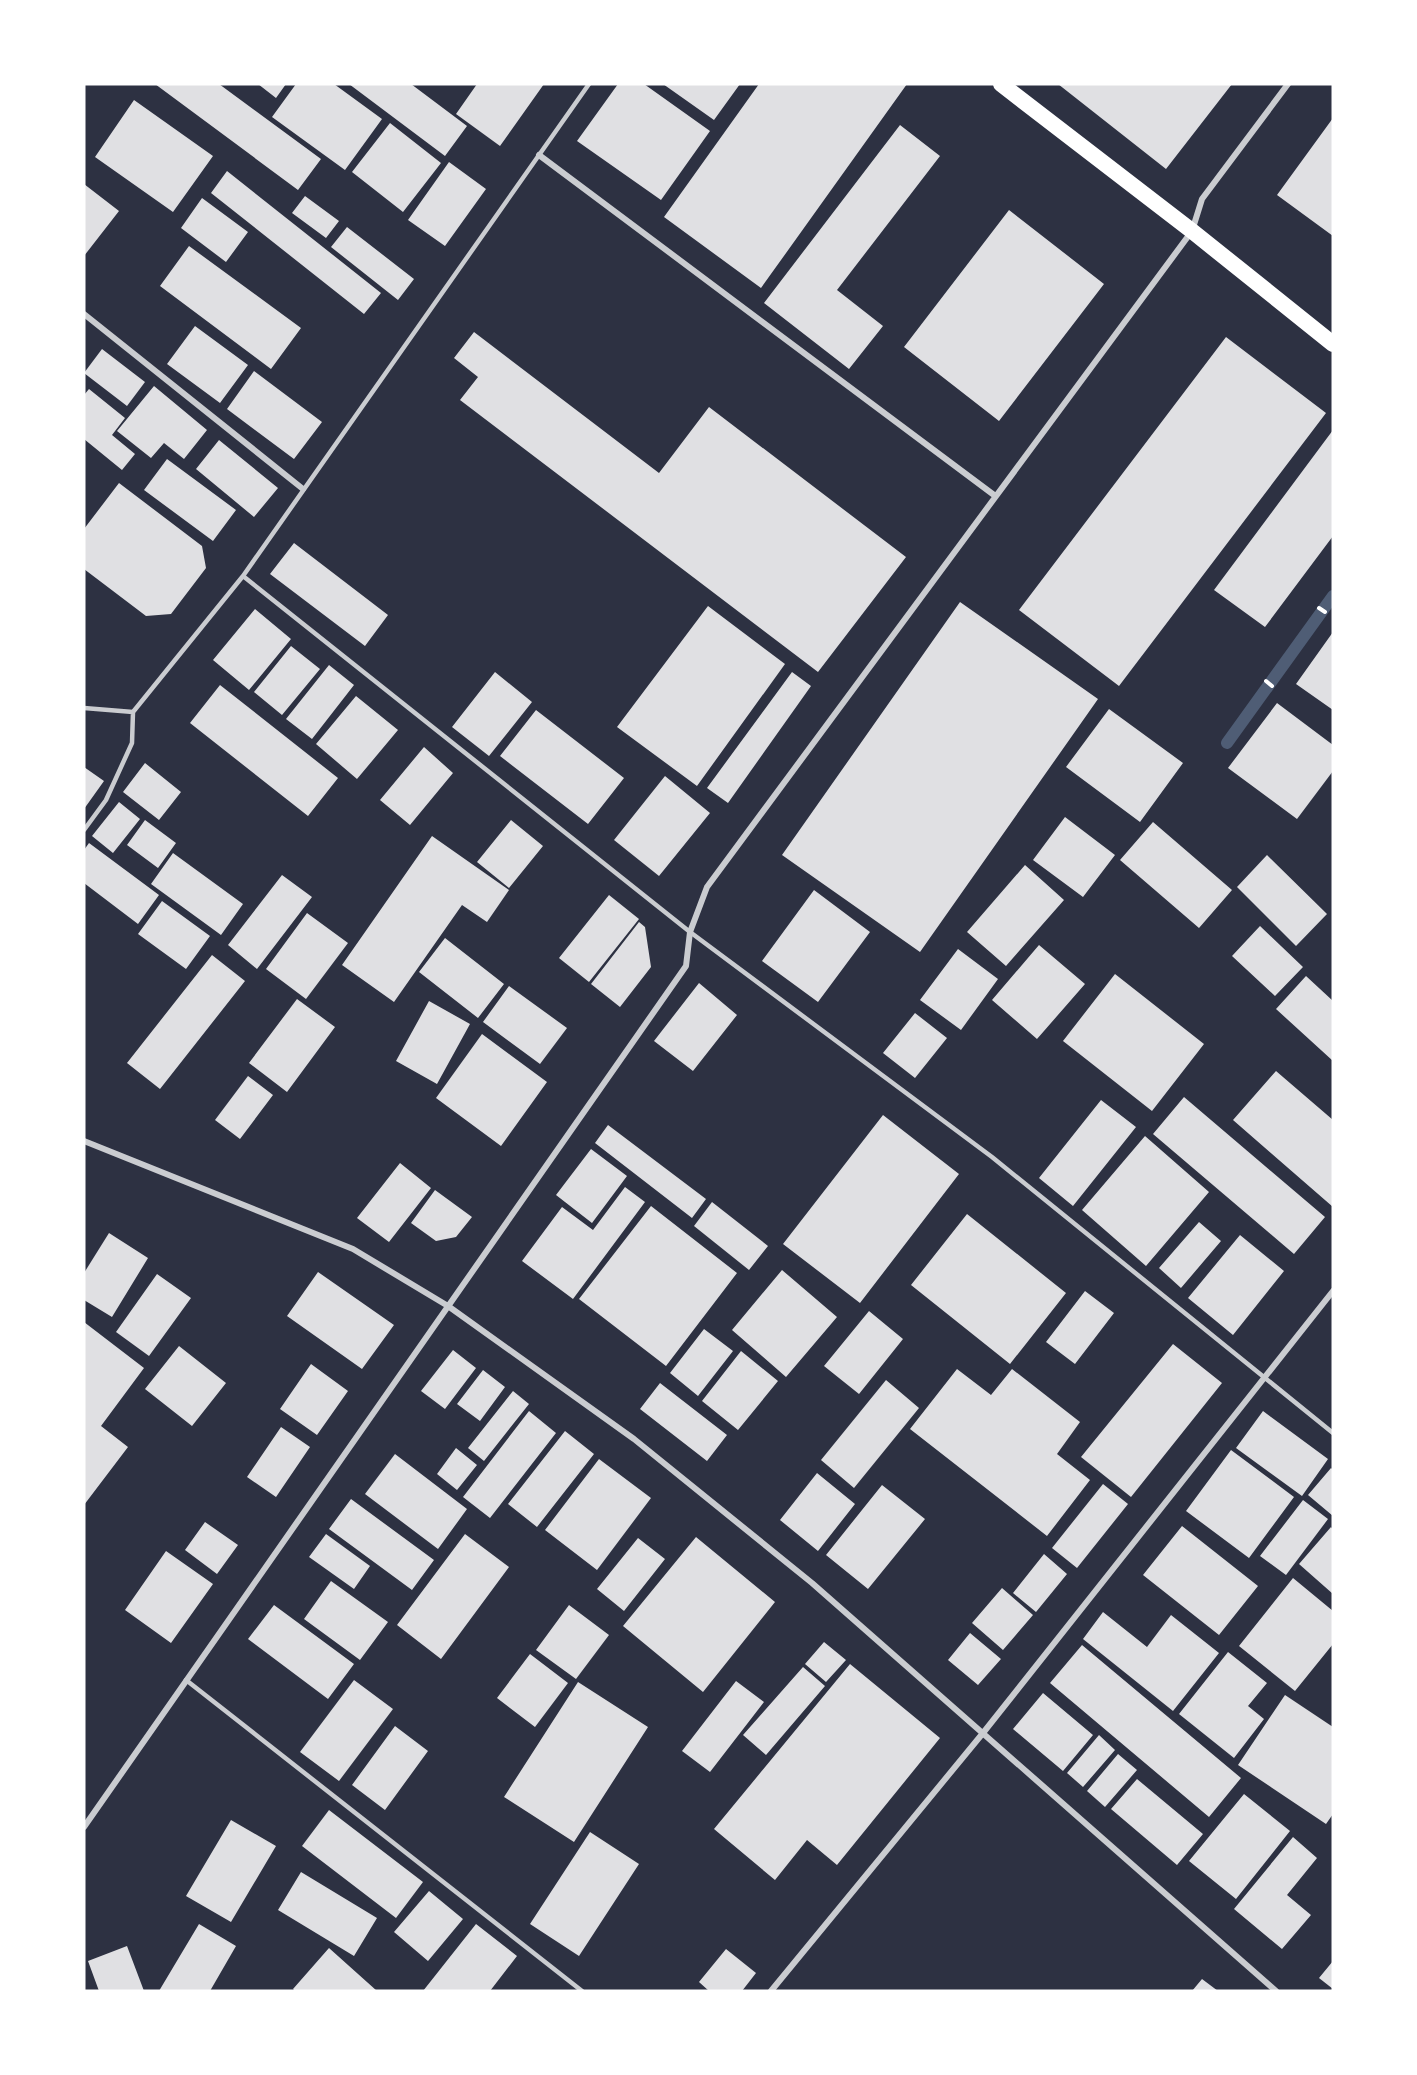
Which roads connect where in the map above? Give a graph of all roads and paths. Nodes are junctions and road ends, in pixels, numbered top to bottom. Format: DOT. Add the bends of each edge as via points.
graph roads {
  1 [pos="589,84"];
  2 [pos="1000,84"];
  3 [pos="1288,84"];
  4 [pos="539,155"];
  5 [pos="1192,231"];
  6 [pos="84,314"];
  7 [pos="1333,344"];
  8 [pos="303,489"];
  9 [pos="994,495"];
  10 [pos="243,576"];
  11 [pos="1319,608"];
  12 [pos="1325,612"];
  13 [pos="1266,681"];
  14 [pos="1272,686"];
  15 [pos="84,708"];
  16 [pos="134,712"];
  17 [pos="84,830"];
  18 [pos="690,932"];
  19 [pos="84,1141"];
  20 [pos="1333,1291"];
  21 [pos="448,1306"];
  22 [pos="1265,1378"];
  23 [pos="1333,1433"];
  24 [pos="186,1680"];
  25 [pos="983,1733"];
  26 [pos="84,1827"];
  27 [pos="582,1991"];
  28 [pos="771,1991"];
  29 [pos="1276,1991"];
  1 -- 4 [label="lane"];
  2 -- 5 [label="highway"];
  3 -- 5 [label="street" via="1202,199"];
  4 -- 8 [label="lane"];
  4 -- 9 [label="street"];
  5 -- 7 [label="highway"];
  5 -- 9 [label="street"];
  6 -- 8 [label="street"];
  8 -- 10 [label="lane"];
  9 -- 18 [label="street" via="706,887"];
  10 -- 16 [label="lane"];
  10 -- 18 [label="lane"];
  11 -- 12 [label="path"];
  13 -- 14 [label="path"];
  15 -- 16 [label="lane"];
  16 -- 17 [label="lane" via="132,743 106,800"];
  18 -- 21 [label="street" via="686,966"];
  18 -- 22 [label="lane" via="992,1157"];
  19 -- 21 [label="street" via="353,1249"];
  20 -- 22 [label="street"];
  21 -- 24 [label="street"];
  21 -- 25 [label="street" via="634,1439 812,1583"];
  22 -- 23 [label="lane"];
  22 -- 25 [label="street"];
  24 -- 26 [label="street"];
  24 -- 27 [label="lane"];
  25 -- 28 [label="street"];
  25 -- 29 [label="street"];
}
